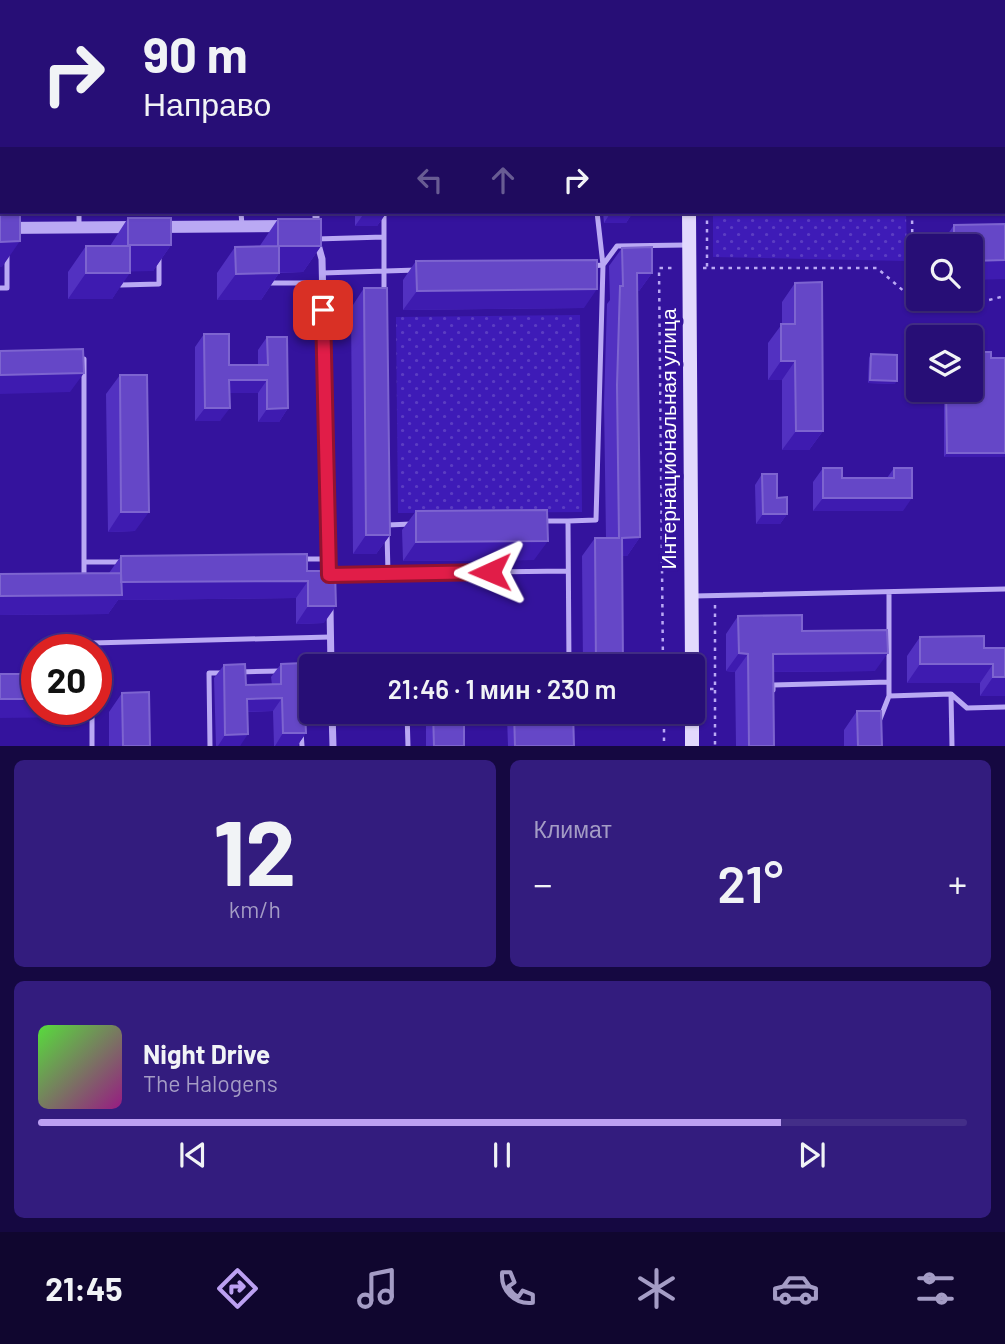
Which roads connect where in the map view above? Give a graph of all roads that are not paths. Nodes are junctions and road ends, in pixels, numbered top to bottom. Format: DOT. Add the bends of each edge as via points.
graph roads {
  1 [pos="79,214"];
  2 [pos="241,214"];
  3 [pos="384,214"];
  4 [pos="597,214"];
  5 [pos="689,214"];
  6 [pos="316,225"];
  7 [pos="242,226"];
  8 [pos="79,227"];
  9 [pos="5,232"];
  10 [pos="384,237"];
  11 [pos="690,245"];
  12 [pos="159,250"];
  13 [pos="7,252"];
  14 [pos="603,265"];
  15 [pos="589,266"];
  16 [pos="425,270"];
  17 [pos="384,271"];
  18 [pos="322,273"];
  19 [pos="265,283"];
  20 [pos="323,283"];
  21 [pos="121,285"];
  22 [pos="0,288"];
  23 [pos="384,298"];
  24 [pos="70,359"];
  25 [pos="387,512"];
  26 [pos="568,521"];
  27 [pos="526,522"];
  28 [pos="415,524"];
  29 [pos="387,525"];
  30 [pos="288,559"];
  31 [pos="328,559"];
  32 [pos="84,562"];
  33 [pos="125,562"];
  34 [pos="567,571"];
  35 [pos="388,573"];
  36 [pos="329,575"];
  37 [pos="84,586"];
  38 [pos="329,587"];
  39 [pos="1005,589"];
  40 [pos="889,592"];
  41 [pos="691,596"];
  42 [pos="329,600"];
  43 [pos="330,637"];
  44 [pos="112,642"];
  45 [pos="331,654"];
  46 [pos="569,654"];
  47 [pos="691,654"];
  48 [pos="286,671"];
  49 [pos="889,682"];
  50 [pos="951,694"];
  51 [pos="889,696"];
  52 [pos="773,697"];
  53 [pos="1005,707"];
  54 [pos="879,720"];
  55 [pos="301,724"];
  56 [pos="332,724"];
  57 [pos="407,724"];
  58 [pos="692,724"];
  59 [pos="92,725"];
  60 [pos="92,746"];
  61 [pos="211,746"];
  62 [pos="302,746"];
  63 [pos="333,746"];
  64 [pos="408,746"];
  65 [pos="692,746"];
  66 [pos="952,746"];
  1 -- 8 [label="lane"];
  2 -- 7 [label="lane"];
  3 -- 10 [label="lane"];
  4 -- 14 [label="lane"];
  5 -- 11 [label="main road, Интернациональная улица"];
  6 -- 7 [label="street"];
  6 -- 10 [label="lane"];
  6 -- 18 [label="street"];
  7 -- 8 [label="street" via="158,232"];
  8 -- 9 [label="street"];
  10 -- 17 [label="lane"];
  11 -- 14 [label="lane" via="617,246"];
  11 -- 41 [label="main road, Интернациональная улица"];
  12 -- 21 [label="lane" via="159,284"];
  13 -- 22 [label="lane" via="7,288"];
  14 -- 15 [label="lane"];
  14 -- 26 [label="lane" via="596,520"];
  16 -- 17 [label="lane"];
  17 -- 18 [label="lane"];
  17 -- 23 [label="lane"];
  18 -- 20 [label="street"];
  19 -- 20 [label="lane"];
  20 -- 31 [label="street"];
  24 -- 32 [label="lane" via="84,359"];
  25 -- 29 [label="lane"];
  26 -- 27 [label="lane"];
  26 -- 34 [label="lane"];
  28 -- 29 [label="lane"];
  29 -- 35 [label="lane"];
  30 -- 31 [label="lane"];
  31 -- 36 [label="street"];
  32 -- 33 [label="lane"];
  32 -- 37 [label="lane"];
  34 -- 35 [label="lane"];
  34 -- 46 [label="lane"];
  35 -- 36 [label="lane"];
  36 -- 38 [label="street"];
  39 -- 40 [label="lane"];
  40 -- 41 [label="lane"];
  40 -- 49 [label="lane"];
  41 -- 47 [label="main road, Интернациональная улица"];
  42 -- 43 [label="street"];
  43 -- 44 [label="lane"];
  43 -- 45 [label="street"];
  48 -- 61 [label="lane" via="209,673"];
  49 -- 51 [label="lane"];
  49 -- 52 [label="lane" via="773,685"];
  50 -- 51 [label="lane"];
  50 -- 53 [label="lane" via="967,708"];
  50 -- 66 [label="lane"];
  51 -- 54 [label="lane"];
  55 -- 62 [label="lane"];
  56 -- 63 [label="street"];
  57 -- 64 [label="lane"];
  58 -- 65 [label="main road"];
  59 -- 60 [label="lane"];
}
